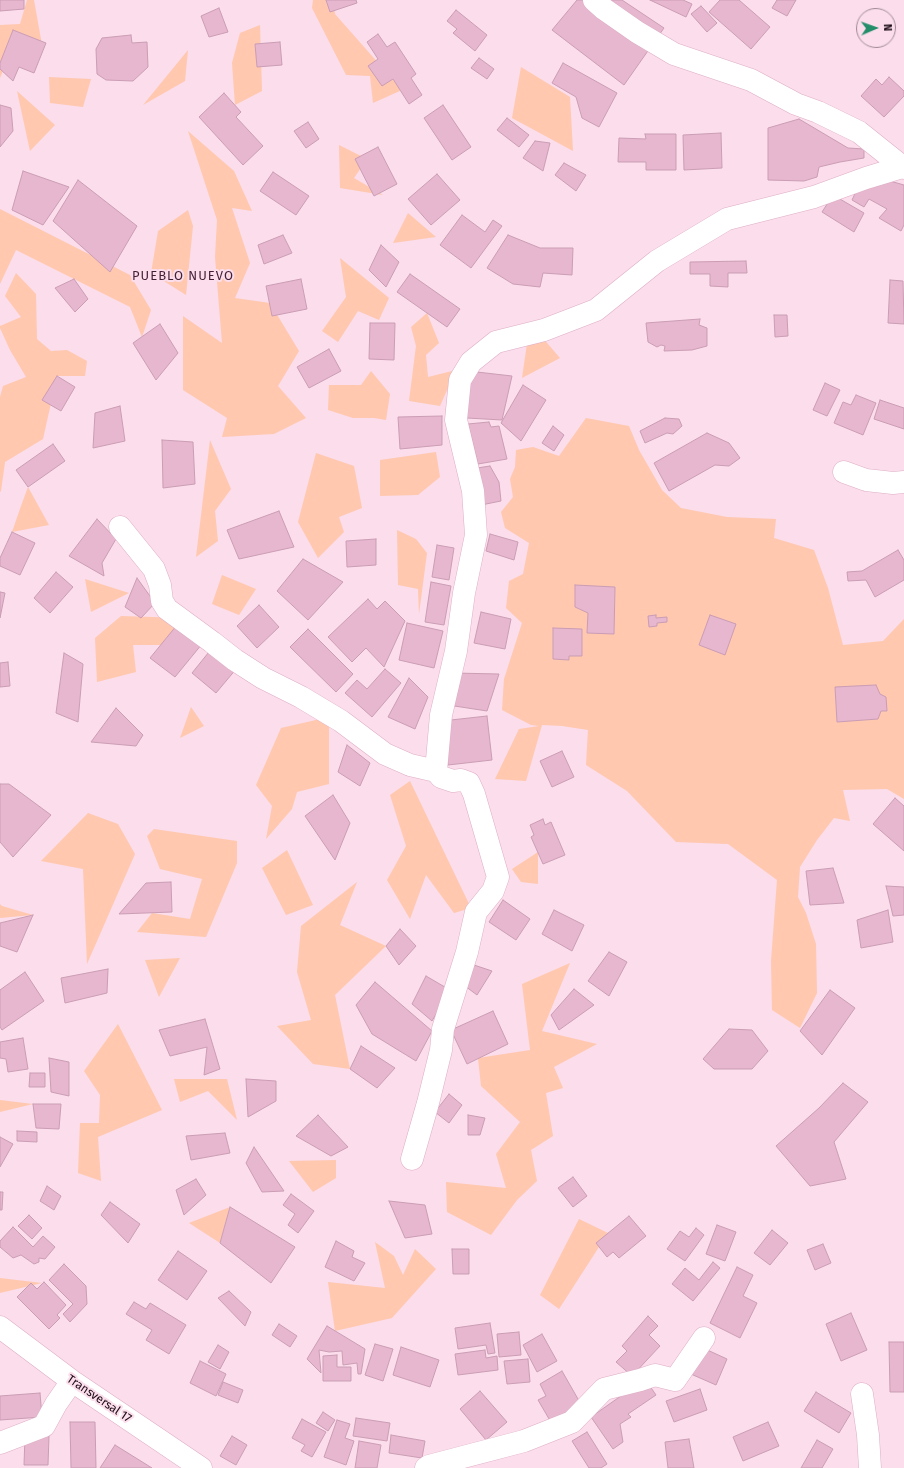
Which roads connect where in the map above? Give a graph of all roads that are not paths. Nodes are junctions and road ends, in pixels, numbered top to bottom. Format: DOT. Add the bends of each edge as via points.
graph roads {
  1 [pos="594,0"];
  2 [pos="903,168"];
  3 [pos="844,472"];
  4 [pos="904,482"];
  5 [pos="120,527"];
  6 [pos="436,771"];
  7 [pos="412,1159"];
  8 [pos="0,1326"];
  9 [pos="704,1338"];
  10 [pos="72,1381"];
  11 [pos="862,1394"];
  12 [pos="0,1443"];
  13 [pos="201,1468"];
  14 [pos="426,1468"];
  15 [pos="870,1468"];
  1 -- 2 [label="street" via="637,32 674,54 751,80 796,104 859,132"];
  2 -- 6 [label="street" via="814,197 727,219 657,261 596,310 544,330 496,342 471,362 460,380 456,420 473,491 476,535 456,651 441,715"];
  3 -- 4 [label="street" via="866,480"];
  5 -- 6 [label="street" via="154,569 162,601 167,609 235,660 341,721 385,754 410,765"];
  6 -- 7 [label="street" via="441,777 469,783 498,877 493,891 476,912 467,952 443,1030 430,1096"];
  8 -- 10 [label="street, Transversal 17"];
  9 -- 14 [label="street" via="676,1380 655,1374 604,1389 572,1422 524,1441"];
  10 -- 12 [label="street" via="44,1426"];
  10 -- 13 [label="street, Transversal 17"];
  11 -- 15 [label="street"];
}
